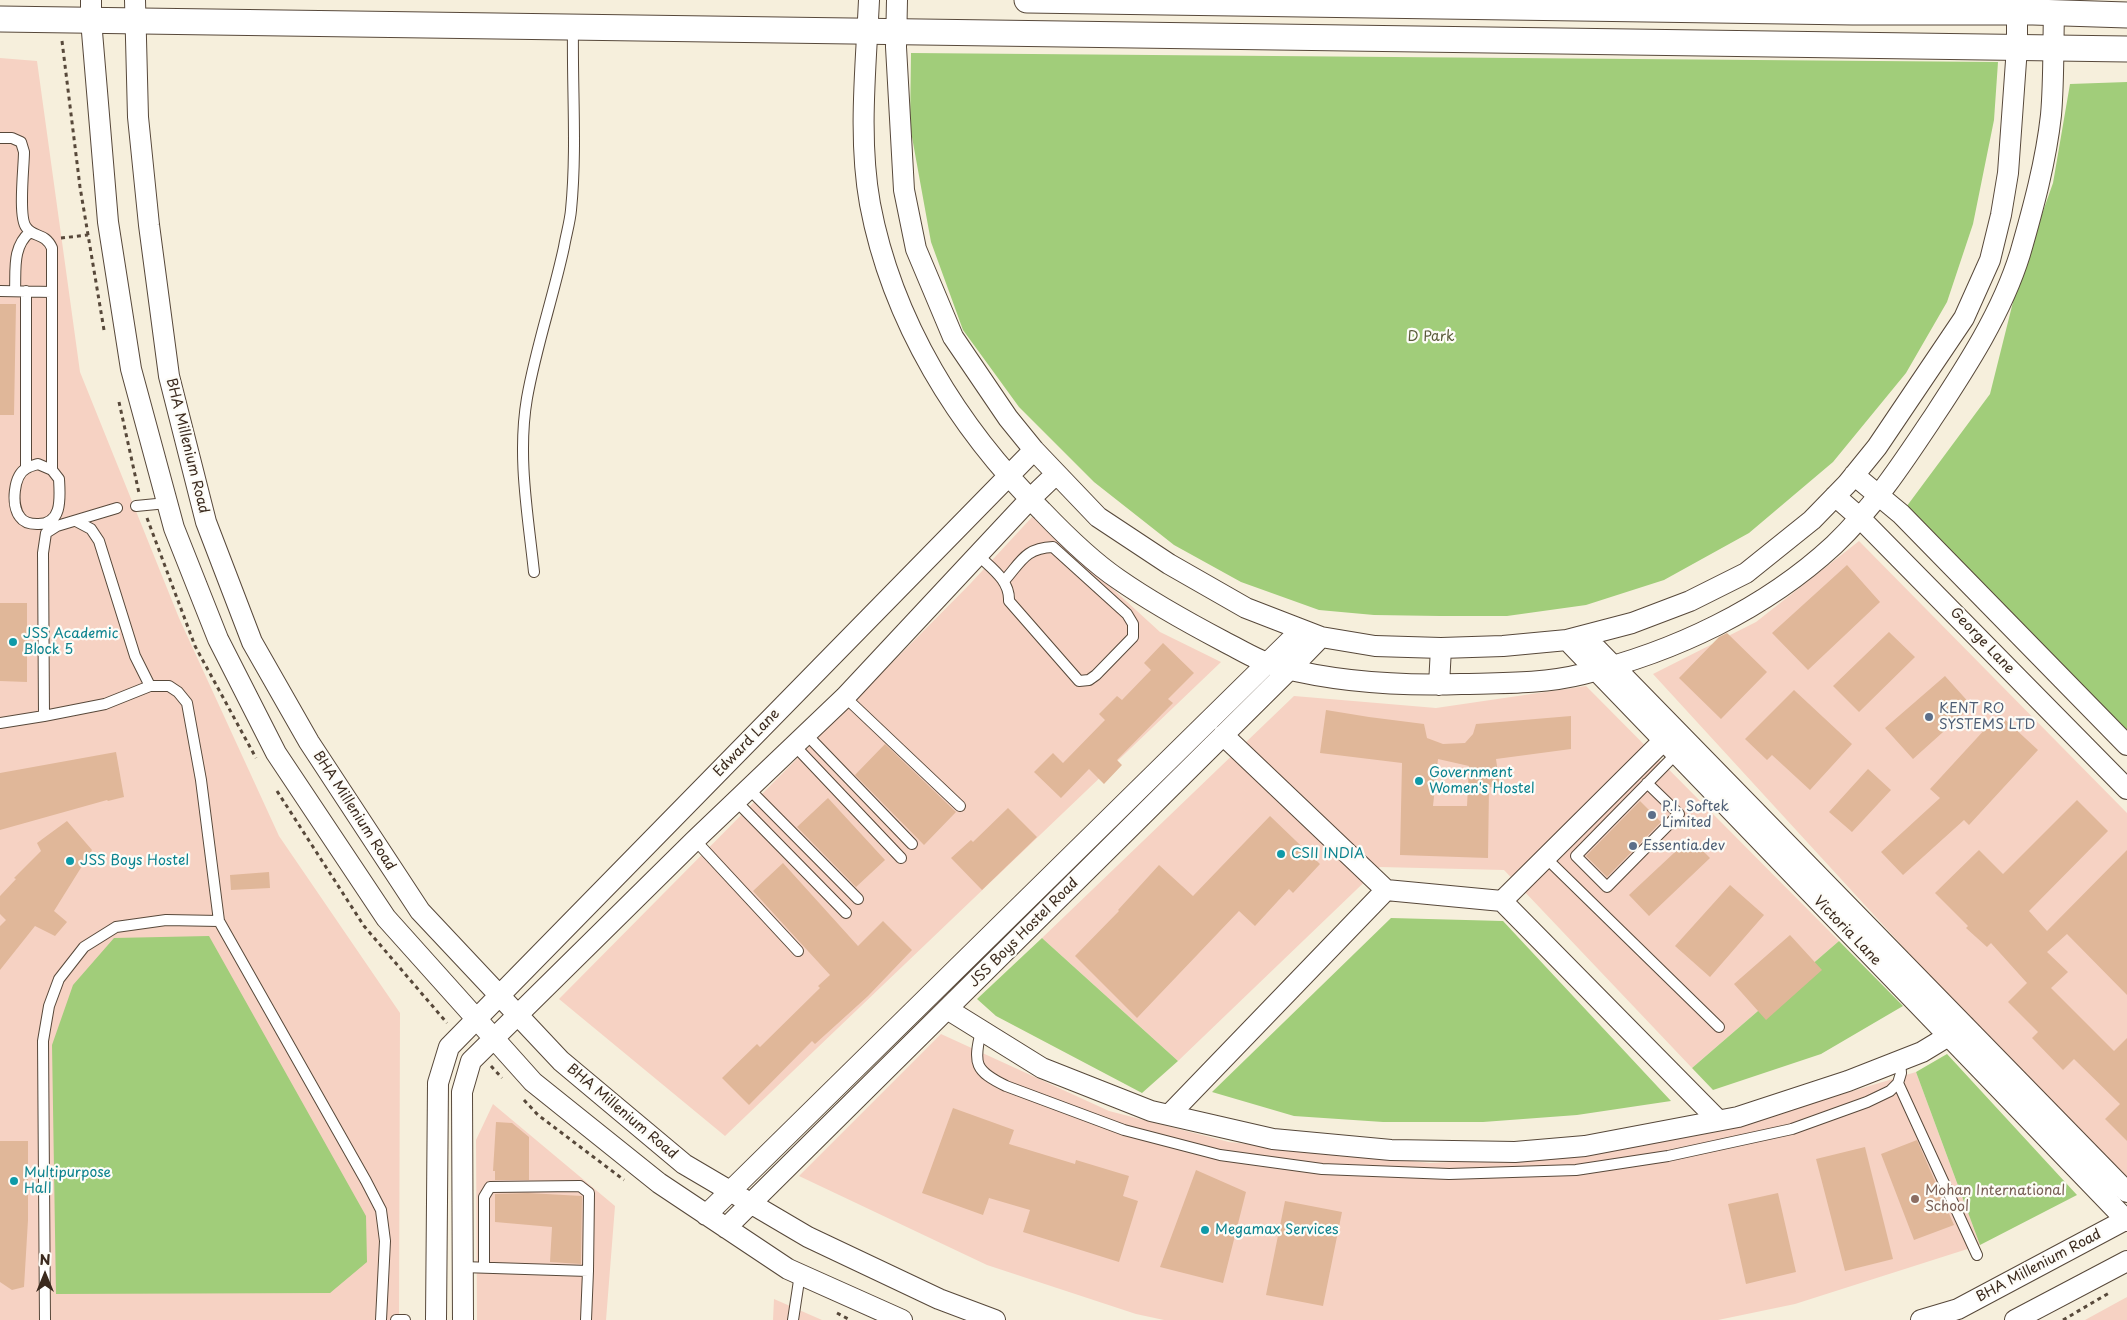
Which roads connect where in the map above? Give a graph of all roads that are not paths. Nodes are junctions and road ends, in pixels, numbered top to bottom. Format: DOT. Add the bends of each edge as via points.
graph roads {
  1 [pos="869,0"];
  2 [pos="897,0"];
  3 [pos="1027,0"];
  4 [pos="1433,3"];
  5 [pos="1468,3"];
  6 [pos="1853,6"];
  7 [pos="91,10"];
  8 [pos="134,10"];
  9 [pos="2017,12"];
  10 [pos="2054,13"];
  11 [pos="2127,15"];
  12 [pos="0,19"];
  13 [pos="573,27"];
  14 [pos="868,31"];
  15 [pos="897,32"];
  16 [pos="1432,39"];
  17 [pos="1468,39"];
  18 [pos="2016,47"];
  19 [pos="2053,48"];
  20 [pos="2127,49"];
  21 [pos="0,138"];
  22 [pos="30,232"];
  23 [pos="0,291"];
  24 [pos="21,291"];
  25 [pos="52,292"];
  26 [pos="1034,450"];
  27 [pos="26,468"];
  28 [pos="52,470"];
  29 [pos="1056,474"];
  30 [pos="1854,475"];
  31 [pos="1008,476"];
  32 [pos="1877,495"];
  33 [pos="1835,496"];
  34 [pos="1030,499"];
  35 [pos="168,503"];
  36 [pos="136,506"];
  37 [pos="118,508"];
  38 [pos="1859,516"];
  39 [pos="76,520"];
  40 [pos="54,523"];
  41 [pos="978,555"];
  42 [pos="534,572"];
  43 [pos="1004,581"];
  44 [pos="1301,630"];
  45 [pos="1321,637"];
  46 [pos="1576,638"];
  47 [pos="1441,648"];
  48 [pos="1266,663"];
  49 [pos="1605,667"];
  50 [pos="1290,669"];
  51 [pos="1439,685"];
  52 [pos="150,686"];
  53 [pos="845,697"];
  54 [pos="44,716"];
  55 [pos="0,723"];
  56 [pos="1224,735"];
  57 [pos="800,740"];
  58 [pos="2127,745"];
  59 [pos="1670,748"];
  60 [pos="1648,783"];
  61 [pos="2127,789"];
  62 [pos="743,795"];
  63 [pos="960,806"];
  64 [pos="695,840"];
  65 [pos="912,844"];
  66 [pos="901,858"];
  67 [pos="1546,858"];
  68 [pos="1386,890"];
  69 [pos="858,899"];
  70 [pos="1502,901"];
  71 [pos="846,913"];
  72 [pos="219,921"];
  73 [pos="978,947"];
  74 [pos="798,952"];
  75 [pos="994,963"];
  76 [pos="500,997"];
  77 [pos="947,1009"];
  78 [pos="518,1015"];
  79 [pos="477,1020"];
  80 [pos="1719,1027"];
  81 [pos="981,1031"];
  82 [pos="1957,1031"];
  83 [pos="492,1038"];
  84 [pos="1900,1060"];
  85 [pos="1898,1083"];
  86 [pos="1169,1115"];
  87 [pos="1718,1120"];
  88 [pos="730,1191"];
  89 [pos="2127,1192"];
  90 [pos="751,1203"];
  91 [pos="706,1214"];
  92 [pos="2127,1220"];
  93 [pos="726,1228"];
  94 [pos="1977,1255"];
  95 [pos="2125,1266"];
  96 [pos="462,1267"];
  97 [pos="484,1268"];
  98 [pos="588,1272"];
  99 [pos="800,1274"];
  100 [pos="45,1320"];
  101 [pos="381,1320"];
  102 [pos="396,1320"];
  103 [pos="405,1320"];
  104 [pos="436,1320"];
  105 [pos="463,1320"];
  106 [pos="586,1320"];
  107 [pos="793,1320"];
  108 [pos="902,1320"];
  109 [pos="995,1320"];
  110 [pos="1921,1320"];
  111 [pos="2015,1320"];
  1 -- 14 [label="street"];
  2 -- 15 [label="street"];
  3 -- 4 [label="street"];
  4 -- 5 [label="street"];
  4 -- 16 [label="street"];
  5 -- 6 [label="street"];
  5 -- 17 [label="street"];
  6 -- 9 [label="street"];
  7 -- 8 [label="street"];
  7 -- 12 [label="street"];
  7 -- 35 [label="street" via="108,222 131,369"];
  8 -- 13 [label="street"];
  8 -- 76 [label="street, BHA Millenium Road" via="138,117 170,376 206,522 252,642 309,742 420,911"];
  9 -- 10 [label="street"];
  9 -- 18 [label="street"];
  10 -- 11 [label="street"];
  10 -- 19 [label="street"];
  13 -- 14 [label="street"];
  13 -- 42 [label="lane" via="575,153 571,212 536,355 523,446"];
  14 -- 15 [label="street"];
  14 -- 31 [label="street" via="864,127 870,202 889,278 922,353 981,443"];
  15 -- 16 [label="street"];
  15 -- 26 [label="street" via="904,190 916,249 953,337"];
  16 -- 17 [label="street"];
  17 -- 18 [label="street"];
  18 -- 19 [label="street"];
  18 -- 30 [label="street" via="2008,173 1990,260 1964,318 1877,447"];
  19 -- 20 [label="street"];
  19 -- 32 [label="street" via="2051,117 2040,178 2006,291 1952,389 1895,475"];
  21 -- 22 [label="lane" via="21,142 24,152 22,214 24,225"];
  22 -- 24 [label="lane" via="22,238 17,252"];
  22 -- 25 [label="lane" via="48,240 52,248"];
  23 -- 24 [label="lane"];
  24 -- 25 [label="lane"];
  24 -- 27 [label="lane"];
  25 -- 28 [label="lane"];
  26 -- 29 [label="street"];
  26 -- 31 [label="street, Edward Lane"];
  27 -- 28 [label="lane" via="38,464"];
  27 -- 40 [label="lane" via="17,479 15,496 19,517 27,523"];
  28 -- 40 [label="lane" via="60,479 60,499"];
  29 -- 34 [label="street"];
  29 -- 44 [label="street" via="1098,517 1169,564 1246,608"];
  30 -- 32 [label="street"];
  30 -- 33 [label="street"];
  31 -- 34 [label="street"];
  31 -- 76 [label="street, Edward Lane"];
  32 -- 38 [label="street"];
  32 -- 58 [label="street" via="1901,514"];
  33 -- 38 [label="street, George Lane"];
  33 -- 46 [label="street" via="1812,520 1746,573 1690,601 1632,623"];
  34 -- 41 [label="street"];
  34 -- 48 [label="street" via="1115,577 1183,620"];
  35 -- 36 [label="lane"];
  35 -- 79 [label="street" via="174,528 218,639 276,753 386,918"];
  37 -- 39 [label="lane"];
  38 -- 49 [label="street" via="1829,549 1741,614 1648,654"];
  38 -- 61 [label="street, George Lane"];
  39 -- 40 [label="lane"];
  39 -- 52 [label="lane" via="91,529 99,541 134,656"];
  40 -- 54 [label="lane" via="46,533 43,553"];
  41 -- 43 [label="lane"];
  41 -- 53 [label="street"];
  43 -- 43 [label="lane" via="1010,590 1009,601 1079,681 1096,675 1132,637 1132,624 1127,614 1053,547 1038,548 1028,553"];
  44 -- 45 [label="street"];
  44 -- 48 [label="street, JSS Boys Hostel Road"];
  45 -- 47 [label="street" via="1375,646"];
  45 -- 50 [label="street, JSS Boys Hostel Road"];
  46 -- 47 [label="street" via="1503,646"];
  46 -- 49 [label="street, Victoria Lane"];
  47 -- 51 [label="street"];
  48 -- 50 [label="street"];
  48 -- 73 [label="street, JSS Boys Hostel Road"];
  49 -- 51 [label="street" via="1580,675 1514,683"];
  49 -- 59 [label="street, Victoria Lane"];
  49 -- 82 [label="street, Victoria Lane"];
  50 -- 51 [label="street" via="1346,680"];
  50 -- 56 [label="street, JSS Boys Hostel Road"];
  52 -- 54 [label="lane" via="105,704"];
  52 -- 72 [label="lane" via="169,686 187,703 201,780"];
  53 -- 57 [label="street"];
  53 -- 63 [label="lane"];
  54 -- 55 [label="lane"];
  56 -- 68 [label="street"];
  56 -- 75 [label="street, JSS Boys Hostel Road"];
  57 -- 62 [label="street"];
  57 -- 65 [label="lane"];
  57 -- 66 [label="lane"];
  59 -- 60 [label="lane"];
  59 -- 67 [label="street"];
  59 -- 82 [label="street, Victoria Lane"];
  60 -- 60 [label="lane" via="1576,856 1607,887 1679,814"];
  62 -- 64 [label="street"];
  62 -- 69 [label="lane"];
  62 -- 71 [label="lane"];
  64 -- 74 [label="lane"];
  64 -- 78 [label="street"];
  67 -- 70 [label="street"];
  67 -- 80 [label="lane"];
  68 -- 70 [label="street"];
  68 -- 86 [label="street"];
  70 -- 87 [label="street"];
  72 -- 100 [label="lane" via="166,920 116,927 84,947 60,979 49,1006 43,1041"];
  72 -- 101 [label="lane" via="381,1210 385,1241"];
  73 -- 75 [label="street"];
  73 -- 88 [label="street, JSS Boys Hostel Road"];
  75 -- 77 [label="street, JSS Boys Hostel Road"];
  76 -- 78 [label="street, BHA Millenium Road"];
  76 -- 79 [label="street, Edward Lane"];
  77 -- 81 [label="street"];
  77 -- 90 [label="street, JSS Boys Hostel Road"];
  78 -- 83 [label="street"];
  78 -- 88 [label="street, BHA Millenium Road" via="561,1060 684,1164"];
  79 -- 83 [label="street"];
  79 -- 104 [label="street, Edward Lane" via="449,1047 438,1083"];
  81 -- 85 [label="lane" via="977,1048 978,1066 987,1077 1006,1086 1124,1130 1220,1155 1322,1169 1449,1174 1576,1170 1668,1156 1792,1129 1867,1102 1890,1091"];
  81 -- 86 [label="street" via="1042,1068"];
  82 -- 84 [label="street" via="1922,1052"];
  82 -- 89 [label="street, Victoria Lane"];
  82 -- 92 [label="street, Victoria Lane"];
  83 -- 91 [label="street" via="533,1082 659,1183"];
  83 -- 96 [label="street" via="471,1061 462,1092"];
  84 -- 85 [label="lane"];
  84 -- 87 [label="street" via="1848,1081 1738,1117"];
  85 -- 94 [label="lane"];
  86 -- 87 [label="street" via="1273,1138 1391,1150 1515,1152 1585,1146"];
  88 -- 90 [label="street, BHA Millenium Road"];
  88 -- 91 [label="street, JSS Boys Hostel Road"];
  90 -- 93 [label="street, JSS Boys Hostel Road"];
  90 -- 109 [label="street, BHA Millenium Road" via="808,1237 939,1299"];
  91 -- 93 [label="street"];
  92 -- 110 [label="street, BHA Millenium Road" via="1958,1309"];
  93 -- 99 [label="street"];
  95 -- 111 [label="street"];
  96 -- 97 [label="lane"];
  96 -- 105 [label="street"];
  97 -- 98 [label="lane"];
  97 -- 98 [label="lane" via="484,1197 490,1187 580,1186 589,1193"];
  98 -- 106 [label="lane"];
  99 -- 107 [label="lane"];
  99 -- 108 [label="street"];
  102 -- 103 [label="lane"];
}
